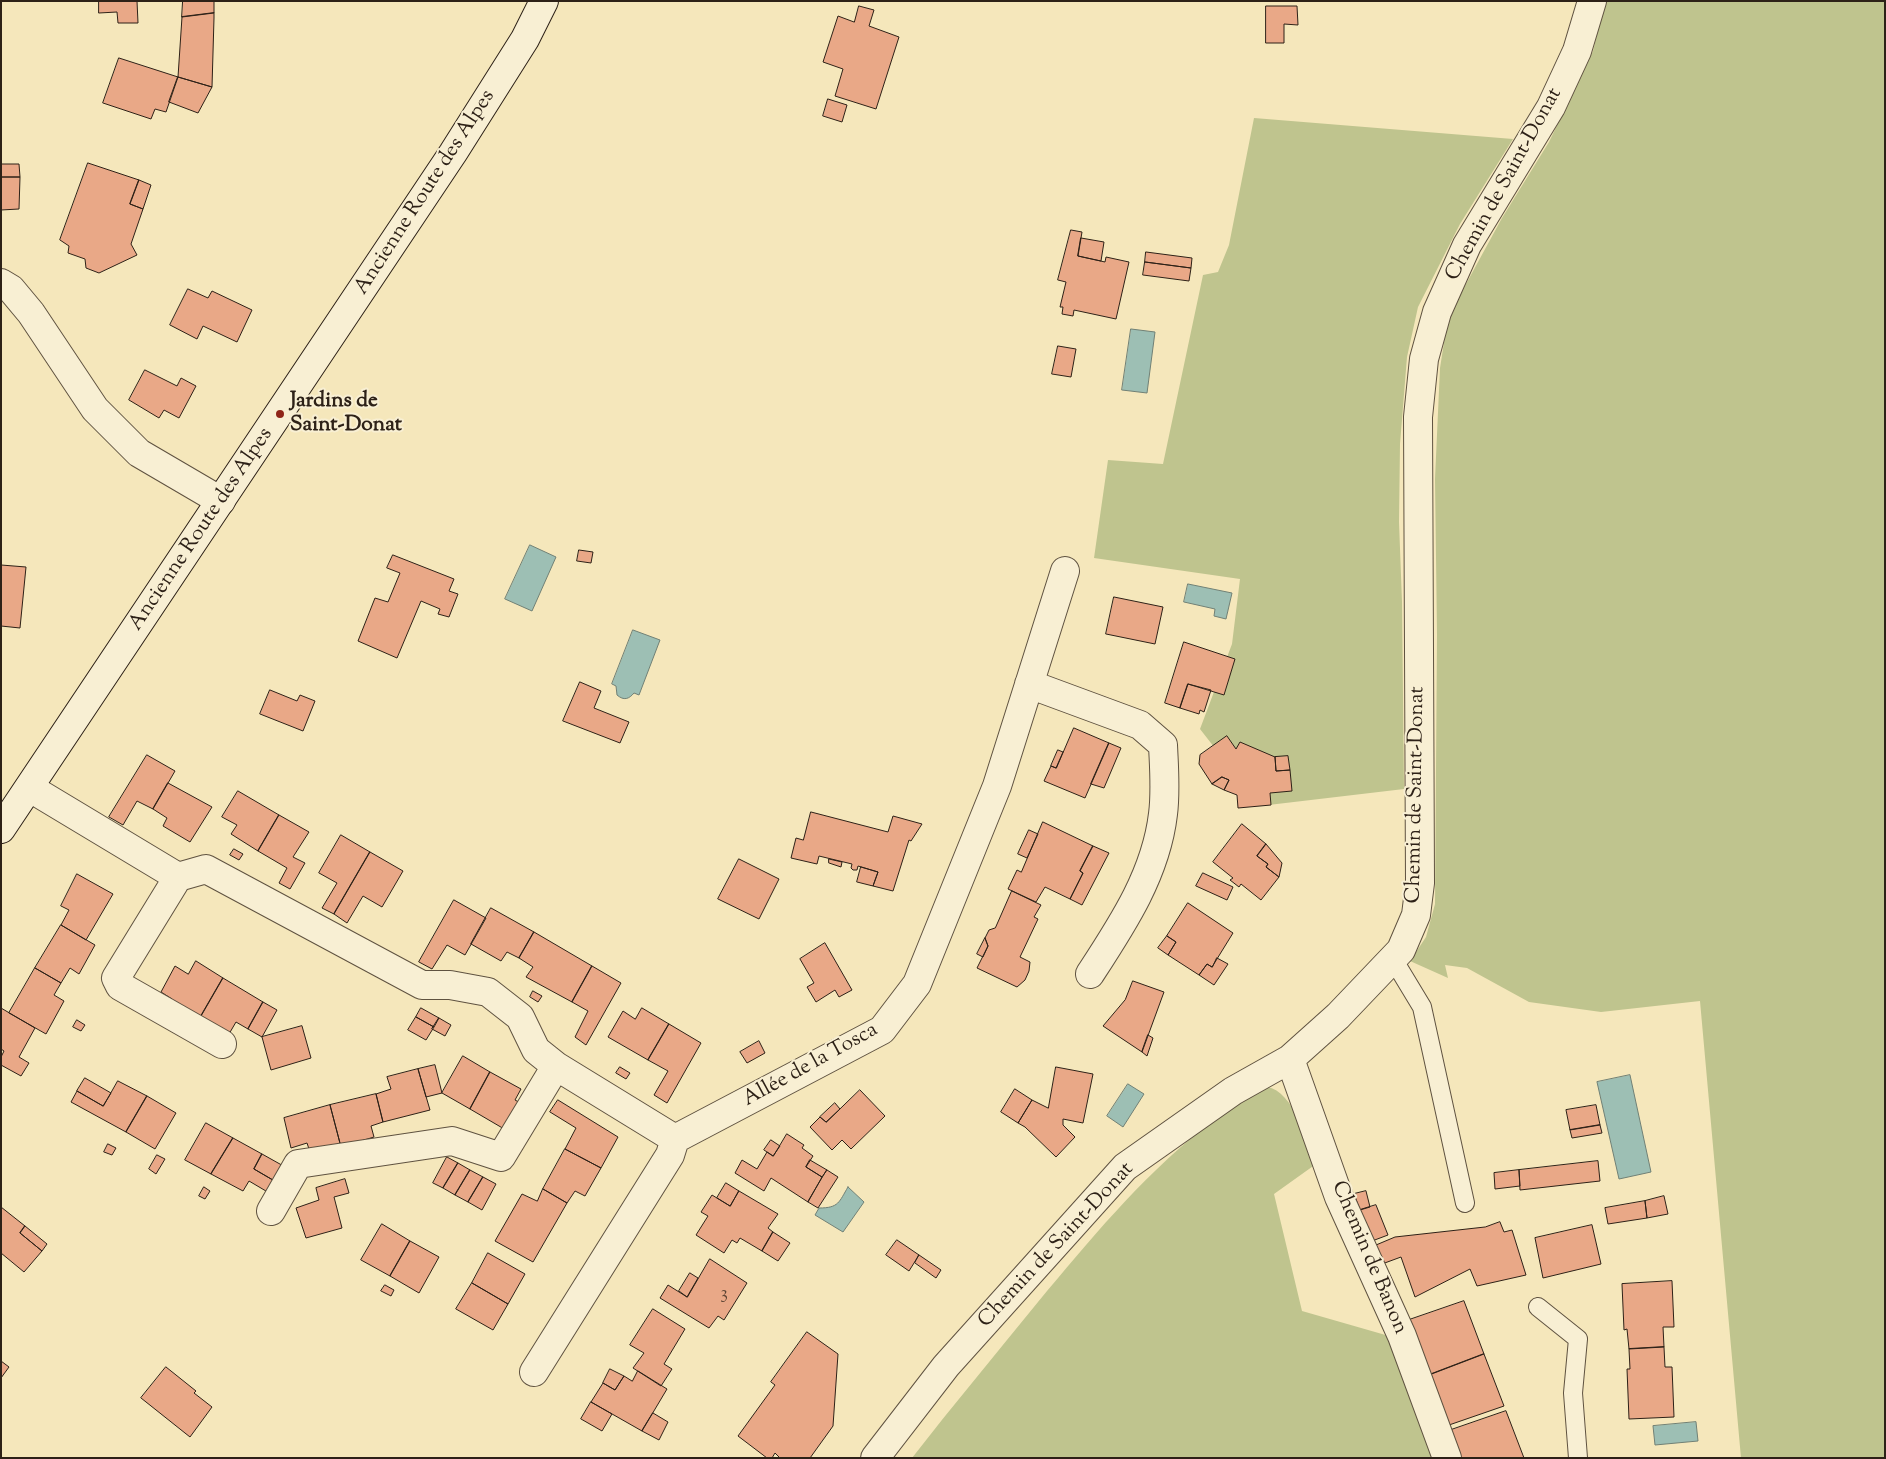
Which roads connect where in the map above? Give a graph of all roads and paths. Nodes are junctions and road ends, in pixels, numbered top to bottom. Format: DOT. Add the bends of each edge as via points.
graph roads {
  1 [pos="544,1"];
  2 [pos="1592,1"];
  3 [pos="1,283"];
  4 [pos="221,501"];
  5 [pos="1065,571"];
  6 [pos="1029,684"];
  7 [pos="30,788"];
  8 [pos="1,830"];
  9 [pos="178,877"];
  10 [pos="1393,959"];
  11 [pos="1090,974"];
  12 [pos="222,1044"];
  13 [pos="1290,1059"];
  14 [pos="556,1066"];
  15 [pos="675,1139"];
  16 [pos="1464,1203"];
  17 [pos="271,1211"];
  18 [pos="1538,1307"];
  19 [pos="534,1372"];
  20 [pos="875,1458"];
  21 [pos="1447,1458"];
  22 [pos="1578,1458"];
  1 -- 4 [label="street, Ancienne Route des Alpes" via="525,39 458,145"];
  2 -- 10 [label="street, Chemin de Saint-Donat" via="1577,51 1551,107 1467,245 1437,312 1424,359 1417,461 1420,883 1416,916 1402,950"];
  3 -- 4 [label="street" via="31,313 95,409 139,453"];
  4 -- 7 [label="street, Ancienne Route des Alpes"];
  5 -- 6 [label="street, Allée de la Tosca"];
  6 -- 11 [label="street" via="1140,725 1163,745 1163,815 1150,869 1126,920"];
  6 -- 15 [label="street, Allée de la Tosca" via="997,786 917,984 882,1030"];
  7 -- 8 [label="street, Ancienne Route des Alpes"];
  7 -- 9 [label="street"];
  9 -- 12 [label="street" via="116,978 120,986"];
  9 -- 14 [label="street" via="206,868 422,985 450,985 488,992 520,1017 536,1050"];
  10 -- 13 [label="street, Chemin de Saint-Donat" via="1338,1016"];
  10 -- 16 [label="lane" via="1422,1007"];
  13 -- 20 [label="street, Chemin de Saint-Donat" via="1233,1092 1125,1167 946,1366"];
  13 -- 21 [label="street, Chemin de Banon" via="1339,1197 1402,1336"];
  14 -- 15 [label="street"];
  14 -- 17 [label="street" via="501,1157 452,1141 298,1164"];
  15 -- 19 [label="street" via="670,1155"];
  18 -- 22 [label="lane" via="1578,1339 1573,1393"];
}
